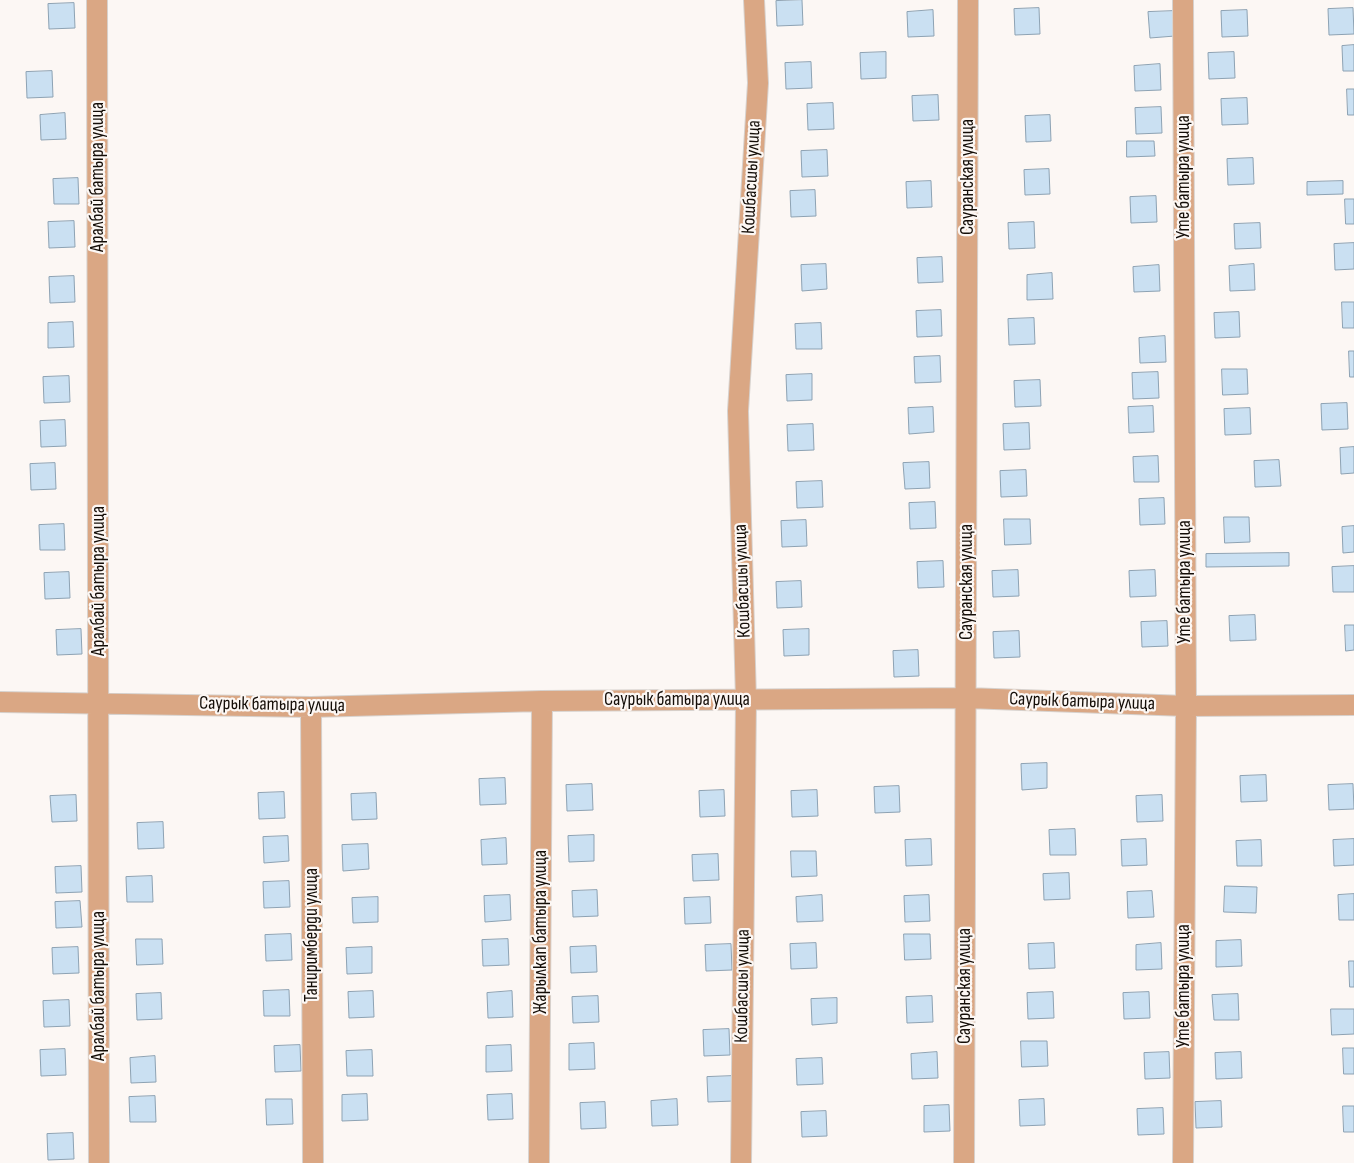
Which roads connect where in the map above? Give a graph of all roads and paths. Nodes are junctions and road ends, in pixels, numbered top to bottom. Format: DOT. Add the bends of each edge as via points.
graph roads {
  1 [pos="98,0"];
  2 [pos="754,0"];
  3 [pos="968,0"];
  4 [pos="1183,0"];
  5 [pos="967,698"];
  6 [pos="746,700"];
  7 [pos="542,701"];
  8 [pos="0,702"];
  9 [pos="99,702"];
  10 [pos="1354,705"];
  11 [pos="1186,706"];
  12 [pos="312,707"];
  13 [pos="99,1163"];
  14 [pos="313,1163"];
  15 [pos="539,1163"];
  16 [pos="741,1163"];
  17 [pos="964,1163"];
  18 [pos="1183,1163"];
  1 -- 9 [label="street, Аралбай батыра улица"];
  2 -- 6 [label="street, Кошбасшы улица" via="758,83 738,411"];
  3 -- 5 [label="street, Сауранская улица"];
  4 -- 11 [label="street, Уте батыра улица"];
  5 -- 6 [label="street, Саурык батыра улица"];
  5 -- 11 [label="street, Саурык батыра улица"];
  5 -- 17 [label="street, Сауранская улица"];
  6 -- 7 [label="street, Саурык батыра улица"];
  6 -- 16 [label="street, Кошбасшы улица"];
  7 -- 12 [label="street, Саурык батыра улица"];
  7 -- 15 [label="street, Жарылкап батыра улица"];
  8 -- 9 [label="street, Саурык батыра улица"];
  9 -- 12 [label="street, Саурык батыра улица"];
  9 -- 13 [label="street, Аралбай батыра улица"];
  10 -- 11 [label="street, Саурык батыра улица"];
  11 -- 18 [label="street, Уте батыра улица"];
  12 -- 14 [label="street, Таниримберди улица"];
}
